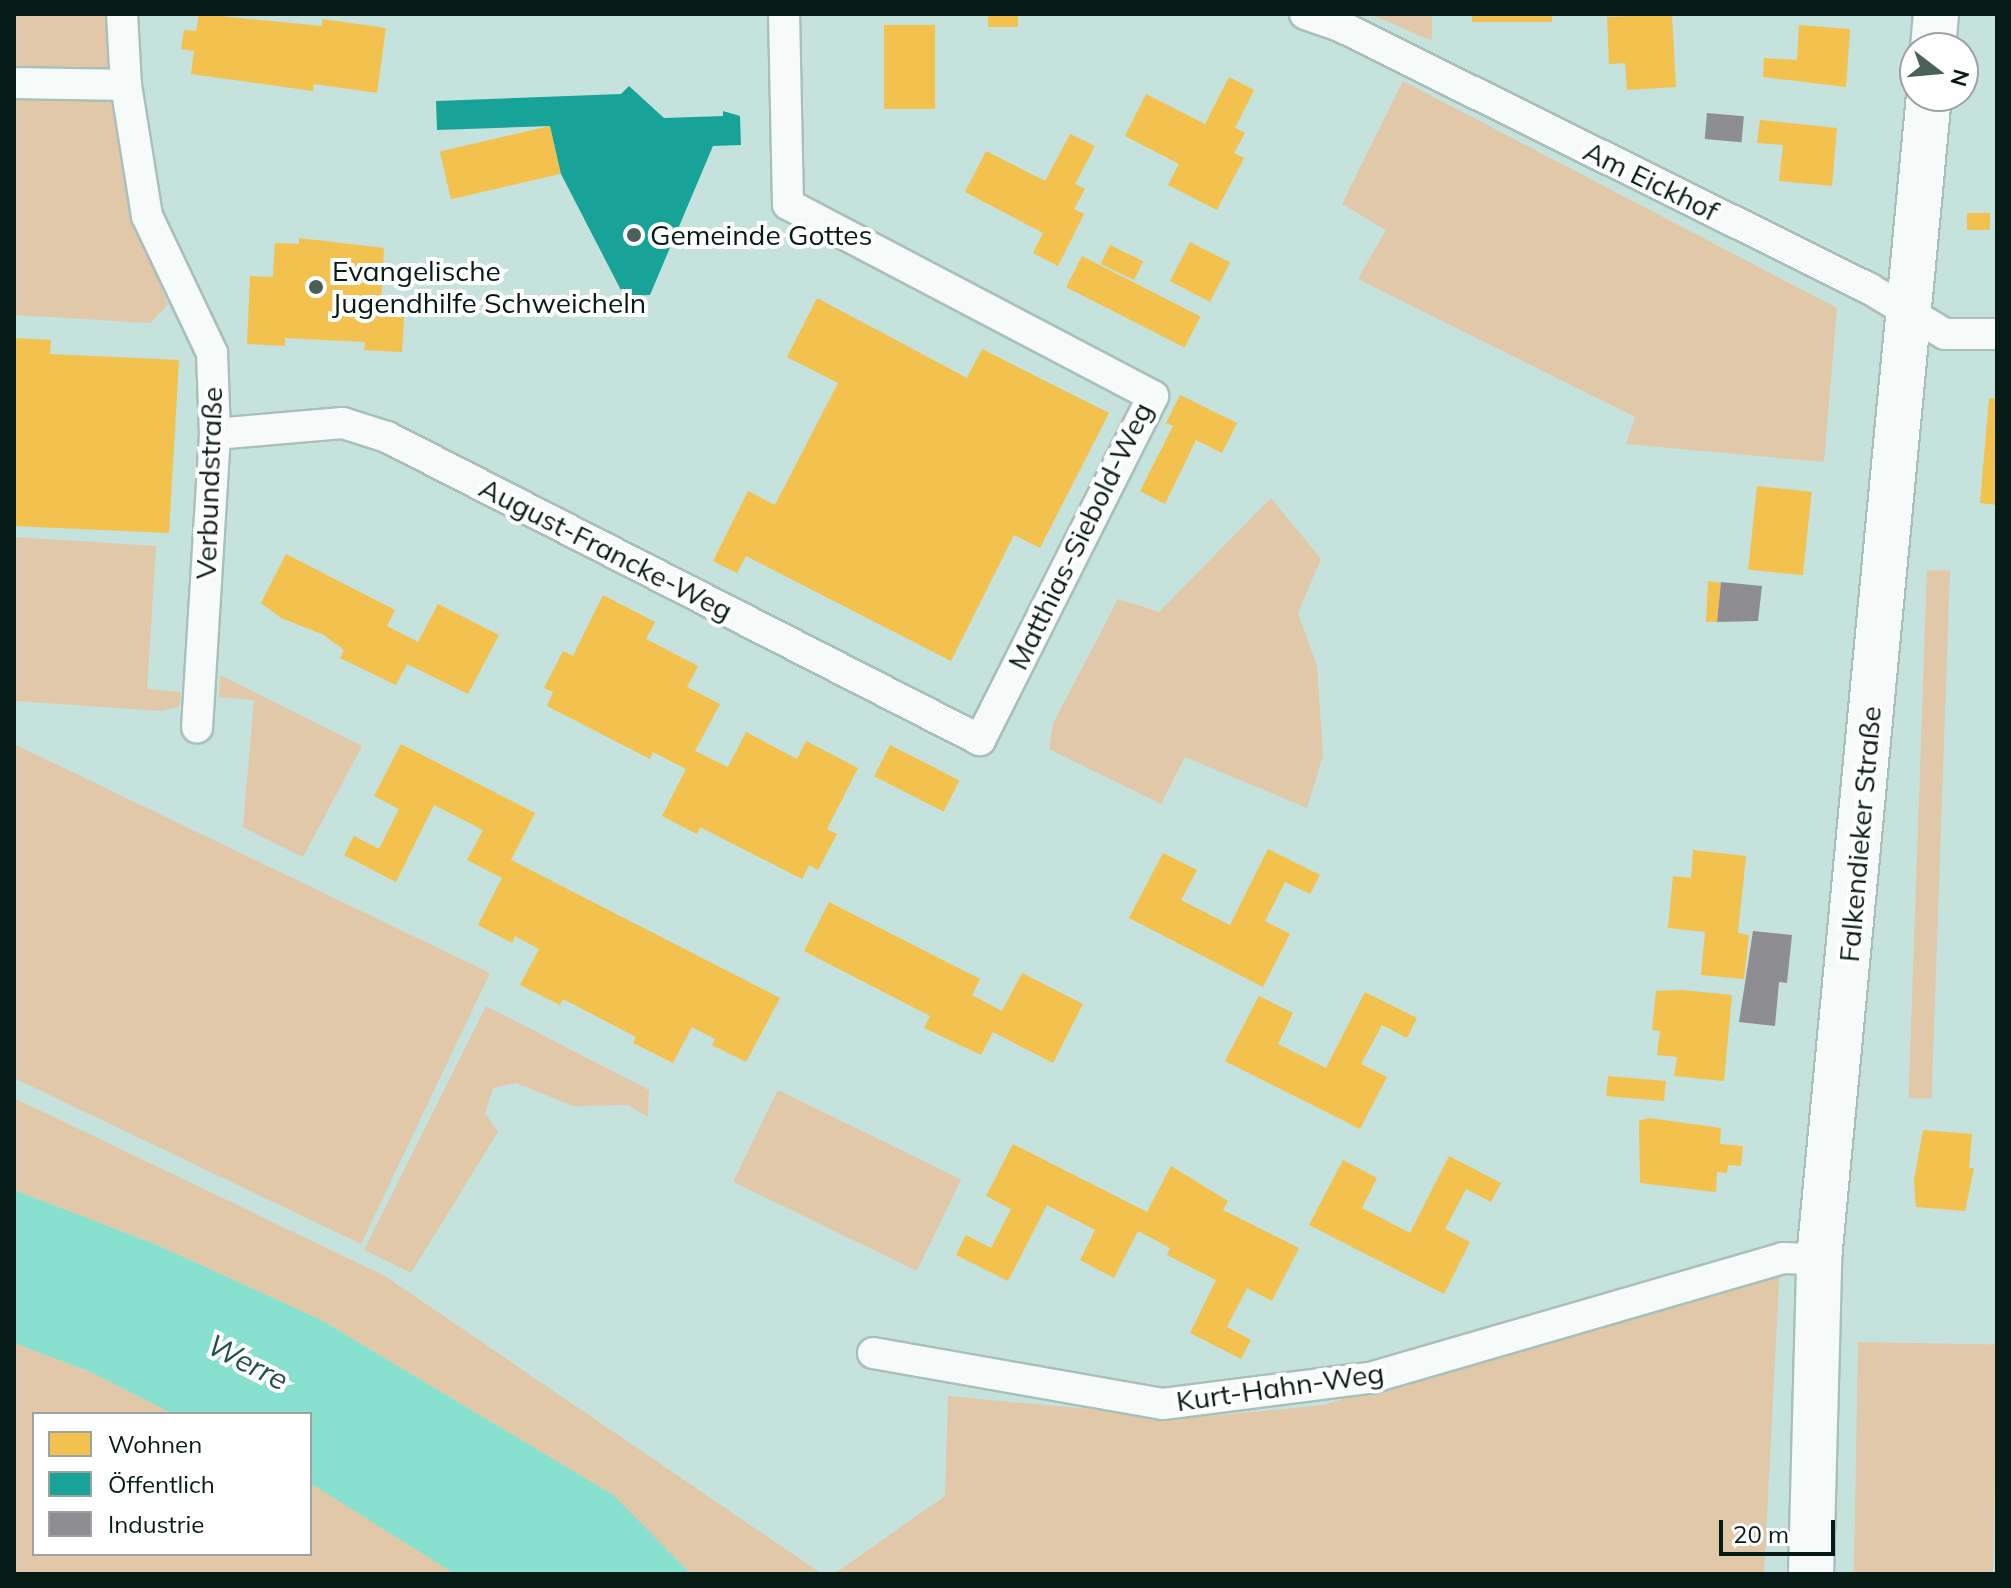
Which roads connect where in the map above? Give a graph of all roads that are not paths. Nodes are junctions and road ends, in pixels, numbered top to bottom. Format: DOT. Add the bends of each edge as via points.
graph roads {
  1 [pos="122,14"];
  2 [pos="784,14"];
  3 [pos="1305,14"];
  4 [pos="14,83"];
  5 [pos="126,85"];
  6 [pos="1928,112"];
  7 [pos="1910,315"];
  8 [pos="1997,334"];
  9 [pos="215,434"];
  10 [pos="197,727"];
  11 [pos="980,740"];
  12 [pos="1819,1259"];
  13 [pos="873,1353"];
  14 [pos="1811,1574"];
  1 -- 5 [label="street, Verbundstraße"];
  2 -- 11 [label="street, Matthias-Siebold-Weg" via="788,204 1153,396"];
  3 -- 7 [label="street, Am Eickhof" via="1342,27 1870,289"];
  4 -- 5 [label="street"];
  5 -- 9 [label="street, Verbundstraße" via="147,216 212,353"];
  6 -- 7 [label="street, Falkendieker Straße"];
  7 -- 8 [label="street, Am Eickhof" via="1945,334"];
  7 -- 12 [label="street, Falkendieker Straße"];
  9 -- 10 [label="street, Verbundstraße"];
  9 -- 11 [label="street, August-Francke-Weg" via="343,423 387,437"];
  12 -- 13 [label="street, Kurt-Hahn-Weg" via="1783,1258 1370,1378 1163,1404"];
  12 -- 14 [label="street, Falkendieker Straße"];
}
